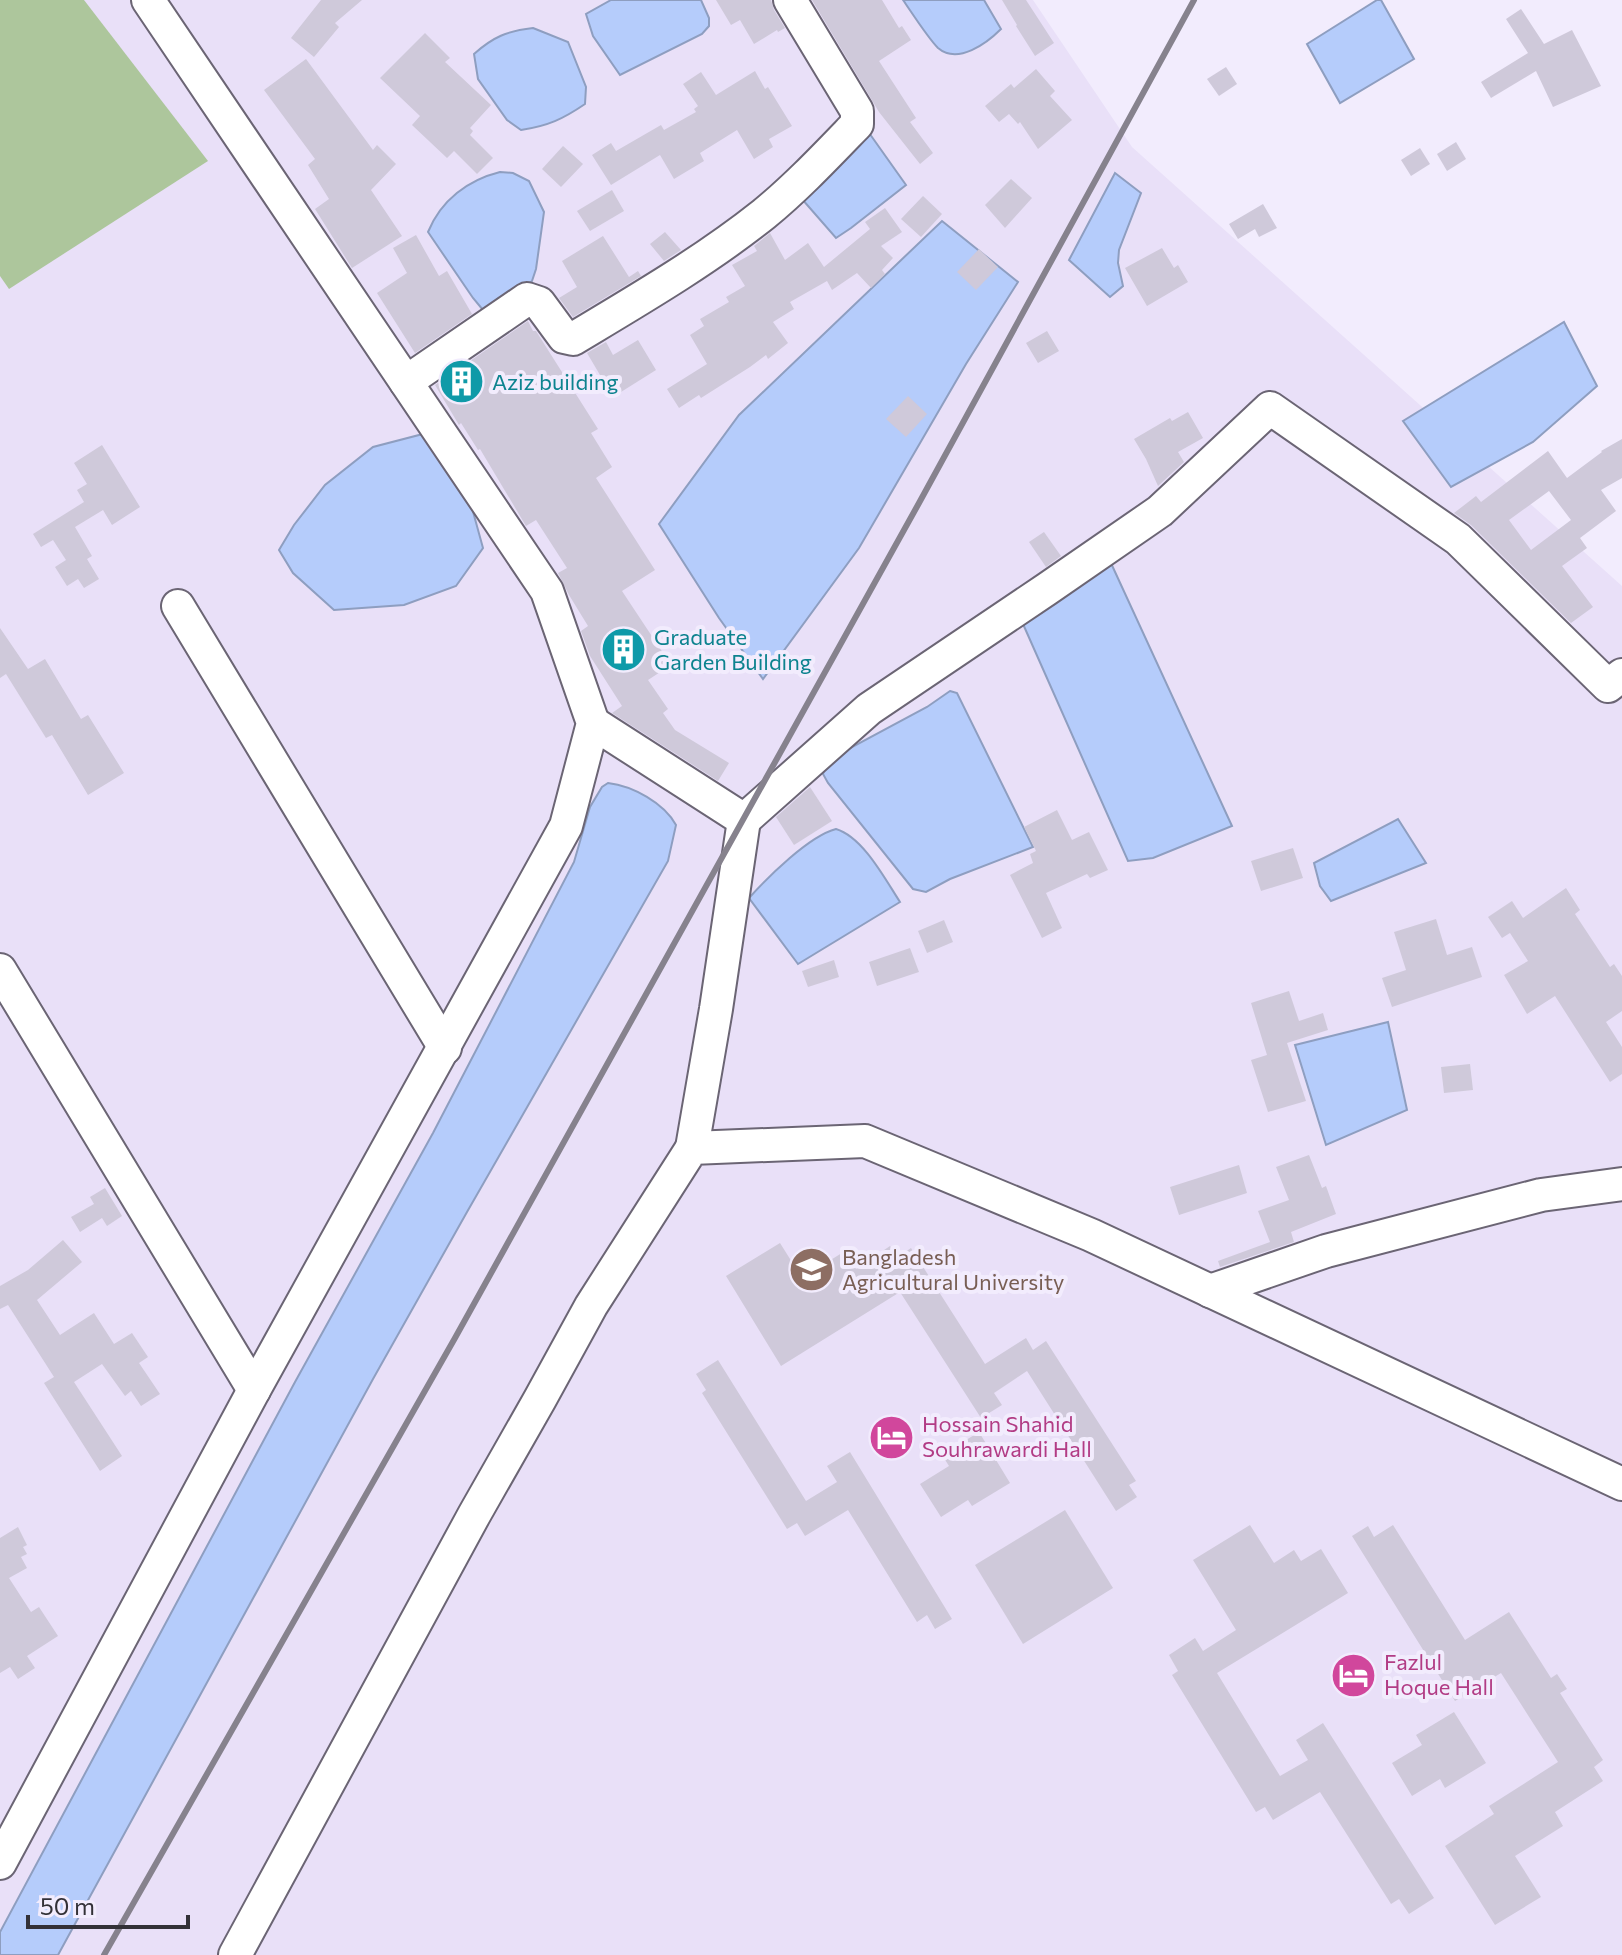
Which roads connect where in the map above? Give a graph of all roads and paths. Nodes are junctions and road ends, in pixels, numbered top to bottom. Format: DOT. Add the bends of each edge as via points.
graph roads {
  1 [pos="148,0"];
  2 [pos="790,0"];
  3 [pos="406,382"];
  4 [pos="178,606"];
  5 [pos="1622,675"];
  6 [pos="593,723"];
  7 [pos="744,820"];
  8 [pos="0,970"];
  9 [pos="445,1048"];
  10 [pos="692,1148"];
  11 [pos="1622,1184"];
  12 [pos="1210,1291"];
  13 [pos="254,1390"];
  14 [pos="1622,1484"];
  15 [pos="0,1863"];
  16 [pos="235,1955"];
  1 -- 3 [label="street"];
  2 -- 3 [label="street" via="859,119 817,165 710,252 573,339 564,337 539,303 527,299"];
  3 -- 6 [label="street" via="547,591"];
  4 -- 9 [label="street"];
  5 -- 7 [label="street" via="1608,686 1458,539 1270,408 1160,511 869,709"];
  6 -- 7 [label="street"];
  6 -- 9 [label="street" via="566,826"];
  7 -- 10 [label="street"];
  8 -- 13 [label="street"];
  9 -- 13 [label="street"];
  10 -- 12 [label="street" via="865,1141"];
  10 -- 16 [label="street" via="591,1306"];
  11 -- 12 [label="street" via="1541,1195 1326,1251"];
  12 -- 14 [label="street"];
  13 -- 15 [label="street"];
}
